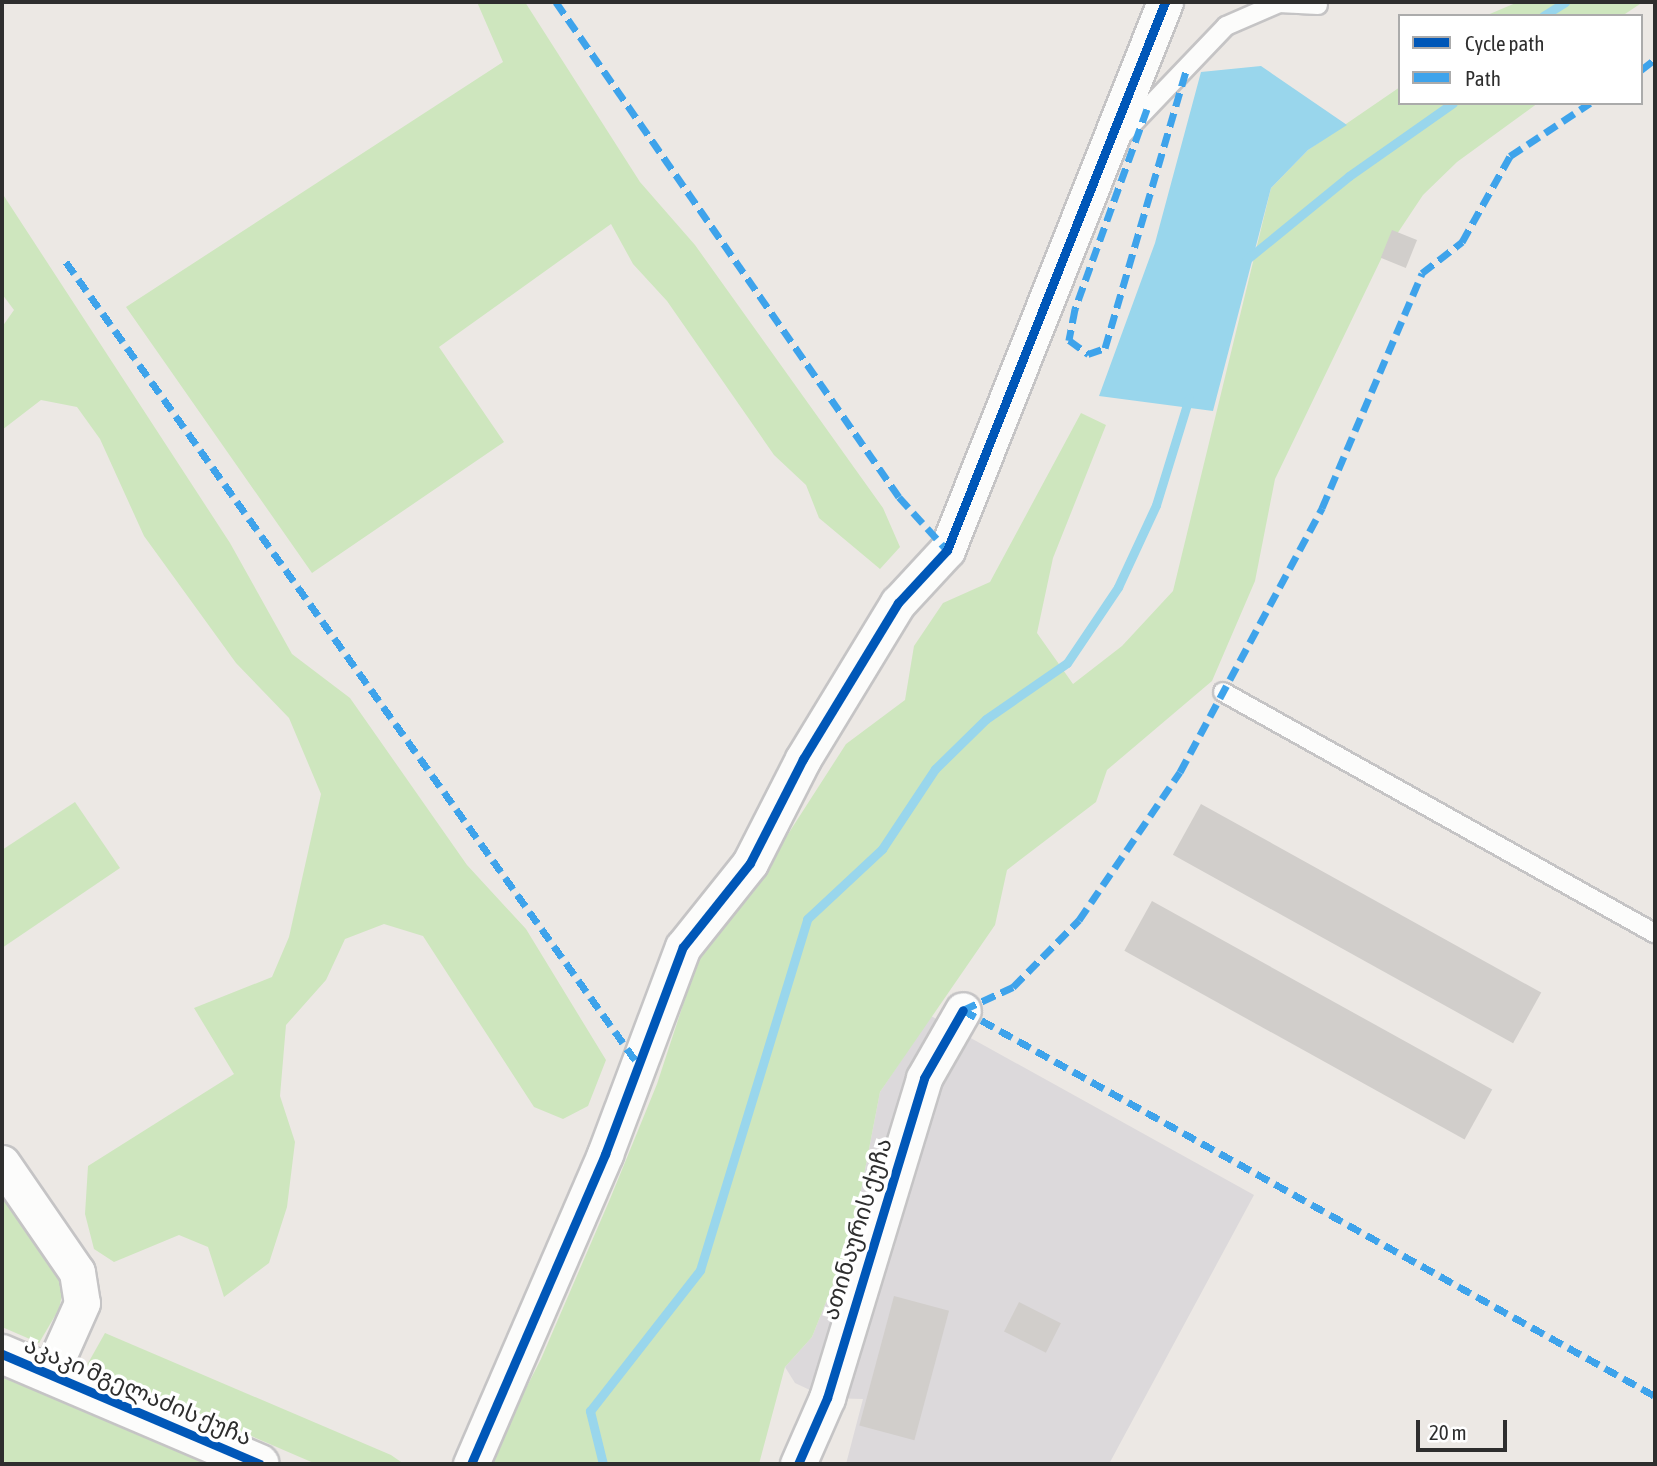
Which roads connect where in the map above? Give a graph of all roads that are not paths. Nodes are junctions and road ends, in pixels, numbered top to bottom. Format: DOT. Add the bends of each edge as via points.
graph roads {
  1 [pos="1165,2"];
  2 [pos="1318,5"];
  3 [pos="1106,151"];
  4 [pos="1223,692"];
  5 [pos="1655,933"];
  6 [pos="963,1010"];
  7 [pos="2,1163"];
  8 [pos="2,1354"];
  9 [pos="50,1375"];
  10 [pos="260,1464"];
  11 [pos="471,1464"];
  12 [pos="798,1464"];
  1 -- 3 [label="street"];
  2 -- 3 [label="lane" via="1279,3 1226,26"];
  3 -- 11 [label="street" via="947,550 898,603 803,759 750,863 683,947 605,1154"];
  4 -- 5 [label="lane"];
  6 -- 12 [label="street, ათინაურის ქუჩა" via="924,1078 827,1398"];
  7 -- 9 [label="street" via="77,1272 82,1303"];
  8 -- 9 [label="street, აკაკი მგელაძის ქუჩა"];
  9 -- 10 [label="street, აკაკი მგელაძის ქუჩა"];
}
